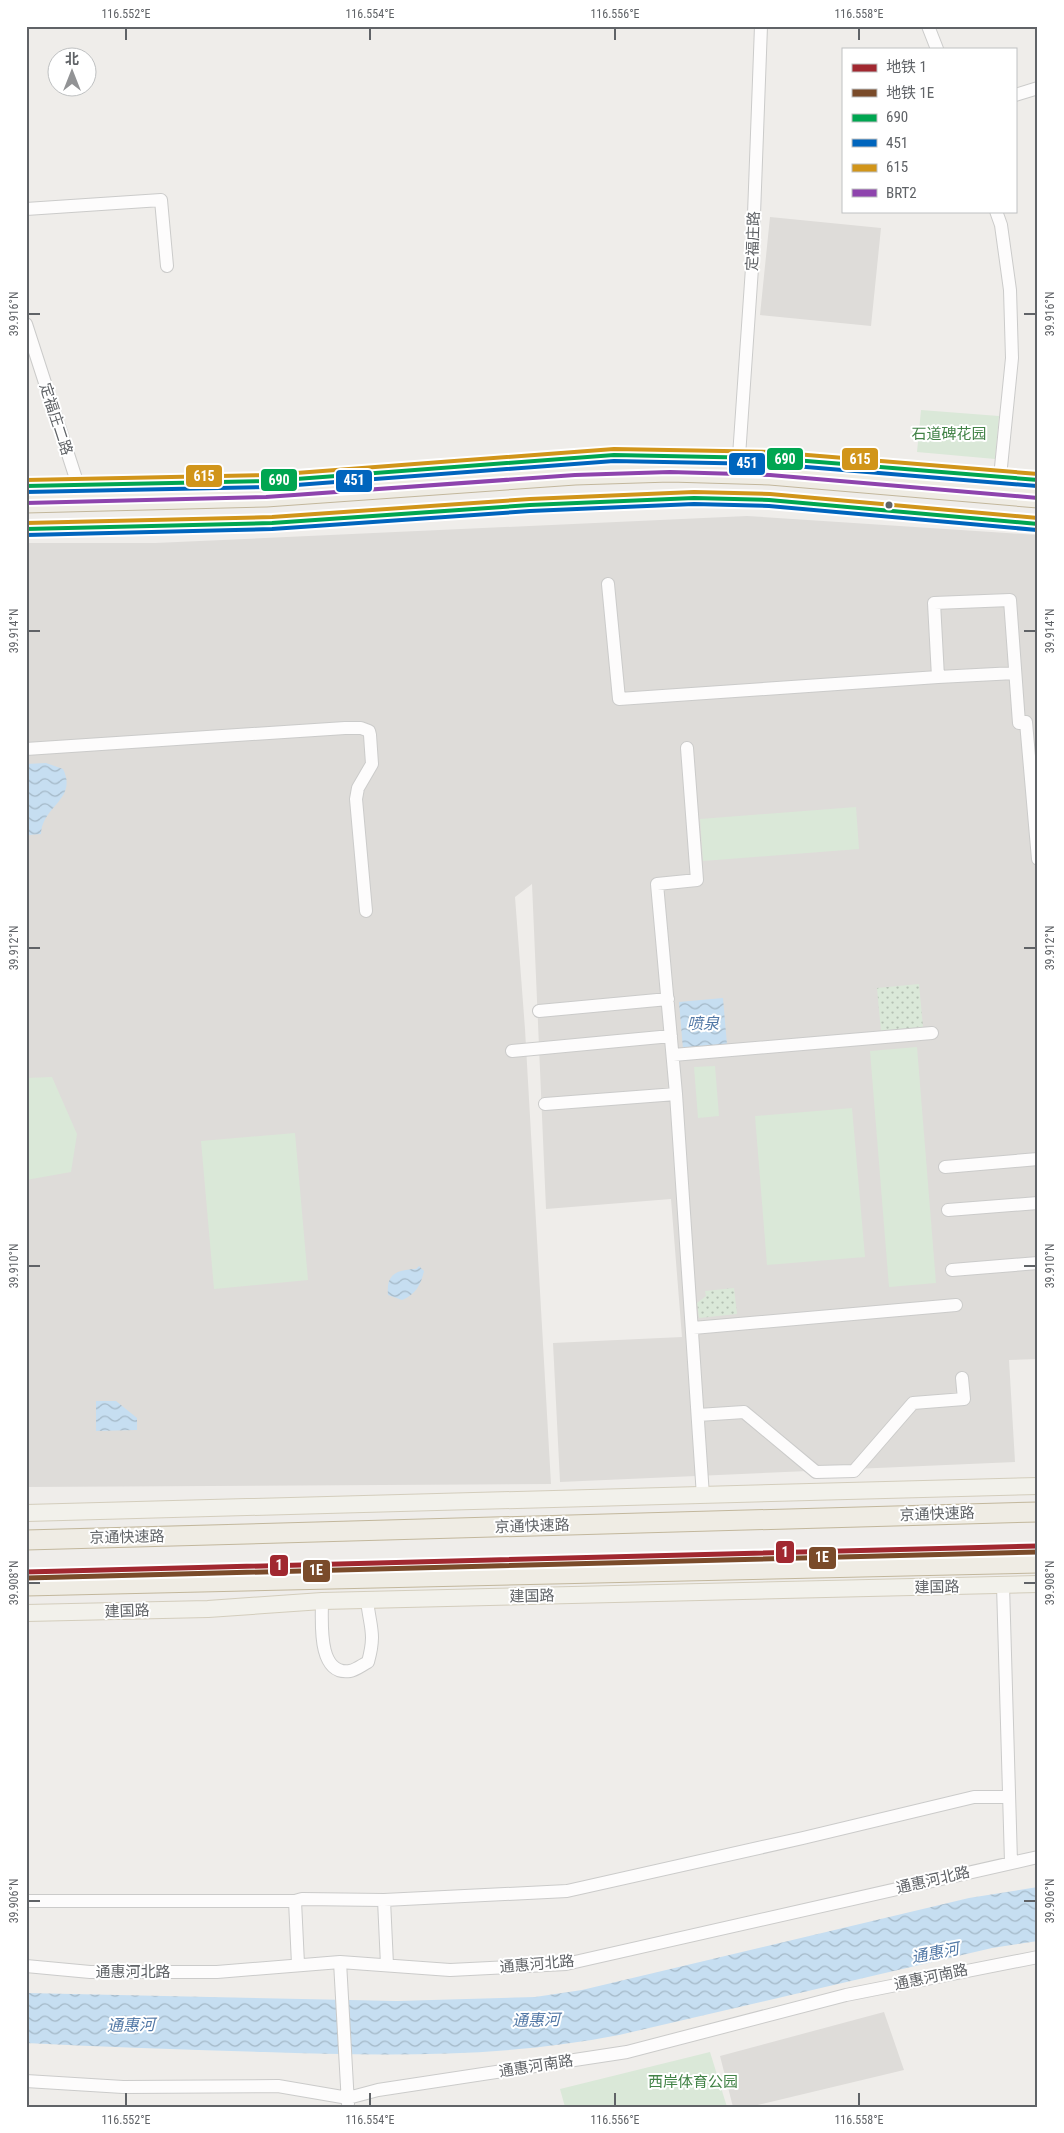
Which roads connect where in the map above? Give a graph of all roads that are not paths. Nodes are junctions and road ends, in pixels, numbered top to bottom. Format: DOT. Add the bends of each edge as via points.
graph roads {
  1 [pos="760,26"];
  2 [pos="928,26"];
  3 [pos="937,48"];
  4 [pos="1038,88"];
  5 [pos="1016,95"];
  6 [pos="26,209"];
  7 [pos="996,212"];
  8 [pos="167,266"];
  9 [pos="26,324"];
  10 [pos="740,456"];
  11 [pos="1000,477"];
  12 [pos="1038,480"];
  13 [pos="26,486"];
  14 [pos="78,486"];
  15 [pos="1038,498"];
  16 [pos="26,503"];
  17 [pos="1038,508"];
  18 [pos="26,512"];
  19 [pos="1038,524"];
  20 [pos="26,529"];
  21 [pos="608,584"];
  22 [pos="1015,673"];
  23 [pos="938,677"];
  24 [pos="687,748"];
  25 [pos="26,749"];
  26 [pos="1038,859"];
  27 [pos="366,911"];
  28 [pos="668,999"];
  29 [pos="539,1010"];
  30 [pos="932,1033"];
  31 [pos="671,1036"];
  32 [pos="512,1051"];
  33 [pos="673,1055"];
  34 [pos="676,1094"];
  35 [pos="545,1104"];
  36 [pos="1038,1159"];
  37 [pos="945,1167"];
  38 [pos="1038,1202"];
  39 [pos="948,1210"];
  40 [pos="1038,1263"];
  41 [pos="952,1270"];
  42 [pos="956,1304"];
  43 [pos="693,1328"];
  44 [pos="962,1378"];
  45 [pos="698,1415"];
  46 [pos="1038,1486"];
  47 [pos="703,1496"];
  48 [pos="1038,1512"];
  49 [pos="26,1513"];
  50 [pos="26,1540"];
  51 [pos="1038,1563"];
  52 [pos="1038,1584"];
  53 [pos="1002,1585"];
  54 [pos="26,1586"];
  55 [pos="366,1600"];
  56 [pos="322,1601"];
  57 [pos="26,1614"];
  58 [pos="1009,1797"];
  59 [pos="1038,1857"];
  60 [pos="1011,1862"];
  61 [pos="384,1900"];
  62 [pos="26,1901"];
  63 [pos="295,1901"];
  64 [pos="1038,1956"];
  65 [pos="340,1962"];
  66 [pos="298,1964"];
  67 [pos="387,1965"];
  68 [pos="26,1966"];
  69 [pos="26,2081"];
  70 [pos="348,2102"];
  1 -- 10 [label="street, 定福庄路" via="752,268"];
  2 -- 3 [label="street"];
  4 -- 5 [label="street"];
  6 -- 8 [label="street" via="161,200"];
  7 -- 11 [label="street" via="1010,290 1012,358"];
  9 -- 14 [label="street, 定福庄二路"];
  10 -- 11 [label="street"];
  10 -- 14 [label="street" via="614,455 270,481"];
  11 -- 12 [label="street"];
  13 -- 14 [label="street"];
  15 -- 16 [label="highway" via="770,475 670,472 266,497"];
  17 -- 18 [label="highway" via="769,484 670,482 266,507"];
  19 -- 20 [label="street" via="769,500 694,498 530,505 272,523"];
  21 -- 23 [label="street" via="619,699"];
  22 -- 23 [label="street"];
  22 -- 23 [label="street" via="1010,600 934,603"];
  22 -- 26 [label="street" via="1019,723 1026,722"];
  24 -- 28 [label="street" via="697,880 657,884"];
  25 -- 27 [label="street" via="366,729 370,735 372,764 358,788 356,799"];
  28 -- 29 [label="street"];
  28 -- 31 [label="street"];
  30 -- 33 [label="street"];
  31 -- 32 [label="street"];
  31 -- 33 [label="street"];
  33 -- 34 [label="street"];
  34 -- 35 [label="street"];
  34 -- 43 [label="street"];
  36 -- 37 [label="street"];
  38 -- 39 [label="street"];
  40 -- 41 [label="street"];
  42 -- 43 [label="street"];
  43 -- 45 [label="street"];
  44 -- 45 [label="street" via="964,1399 913,1403 854,1471 816,1472 744,1412"];
  45 -- 47 [label="street"];
  46 -- 47 [label="main road"];
  47 -- 49 [label="main road"];
  48 -- 50 [label="highway, 京通快速路"];
  51 -- 54 [label="highway"];
  52 -- 53 [label="main road, 建国路"];
  53 -- 55 [label="main road, 建国路"];
  53 -- 58 [label="street"];
  55 -- 56 [label="main road, 建国路"];
  55 -- 56 [label="street" via="373,1643 368,1662 343,1671 332,1664 324,1652"];
  56 -- 57 [label="main road, 建国路" via="208,1609"];
  58 -- 60 [label="street"];
  58 -- 61 [label="street" via="974,1797 567,1890"];
  59 -- 60 [label="street, 通惠河北路"];
  60 -- 67 [label="street, 通惠河北路" via="566,1964 450,1970"];
  61 -- 63 [label="street"];
  61 -- 67 [label="street"];
  62 -- 63 [label="street"];
  63 -- 66 [label="street"];
  64 -- 70 [label="street, 通惠河南路" via="846,1995 627,2052 378,2090"];
  65 -- 66 [label="street, 通惠河北路"];
  65 -- 67 [label="street, 通惠河北路"];
  65 -- 70 [label="street"];
  66 -- 68 [label="street, 通惠河北路" via="217,1972 90,1972"];
  69 -- 70 [label="street, 通惠河南路" via="123,2087 278,2086"];
}
